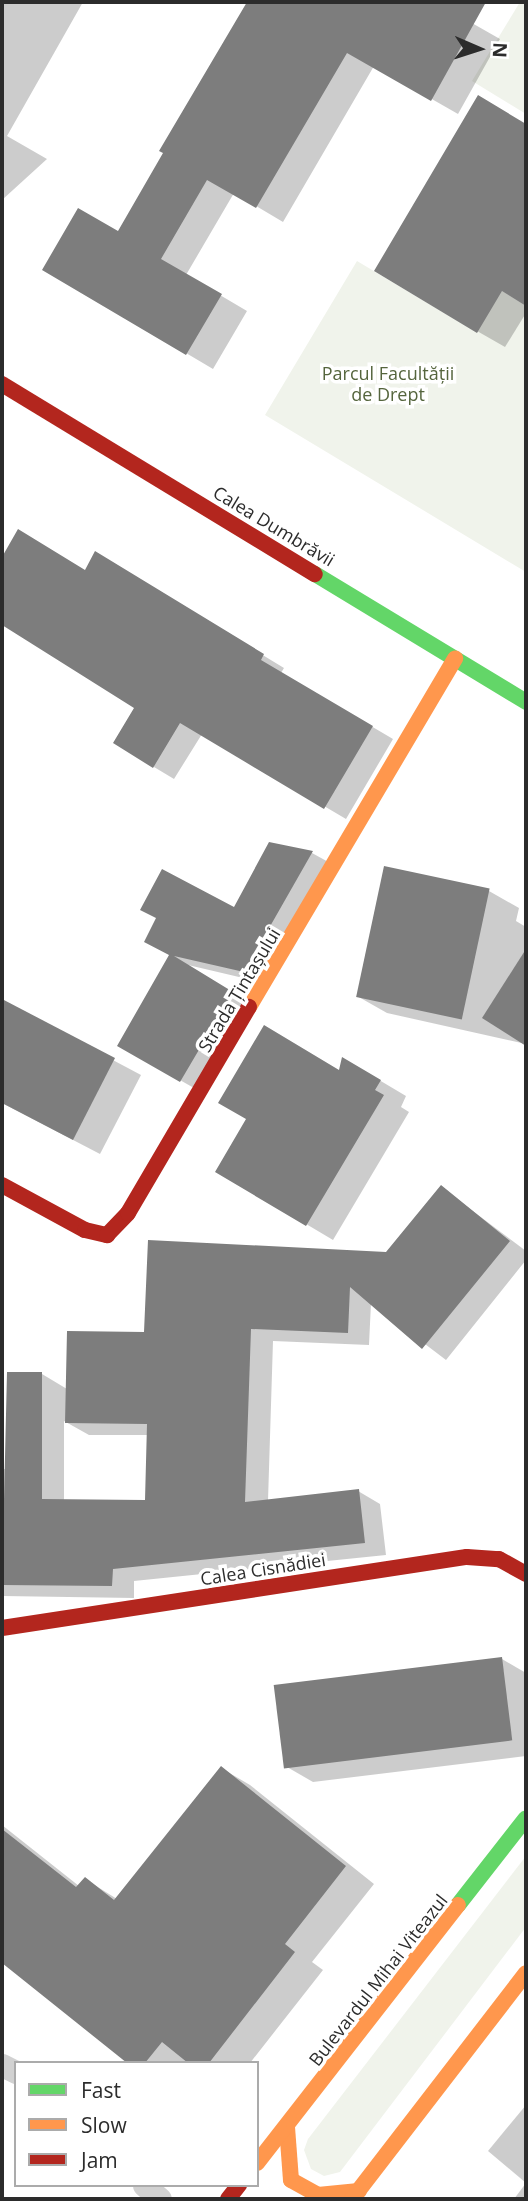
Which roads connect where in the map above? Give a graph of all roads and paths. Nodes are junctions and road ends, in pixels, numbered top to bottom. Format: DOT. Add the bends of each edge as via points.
graph roads {
  1 [pos="2,384"];
  2 [pos="455,658"];
  3 [pos="526,702"];
  4 [pos="2,1185"];
  5 [pos="526,1574"];
  6 [pos="2,1628"];
  7 [pos="526,1818"];
  8 [pos="526,1973"];
  9 [pos="287,2127"];
  10 [pos="259,2161"];
  11 [pos="146,2187"];
  12 [pos="356,2195"];
  13 [pos="160,2199"];
  1 -- 2 [label="main road, Calea Dumbrăvii"];
  2 -- 3 [label="main road, Calea Dumbrăvii"];
  2 -- 4 [label="main road, Strada Țintașului" via="128,1213 107,1235 85,1230"];
  5 -- 6 [label="main road, Calea Cisnădiei" via="499,1559 467,1557"];
  7 -- 9 [label="main road, Bulevardul Mihai Viteazul"];
  8 -- 12 [label="main road"];
  9 -- 10 [label="main road, Bulevardul Mihai Viteazul"];
  9 -- 12 [label="main road" via="291,2180 303,2191"];
  11 -- 13 [label="lane"];
}
